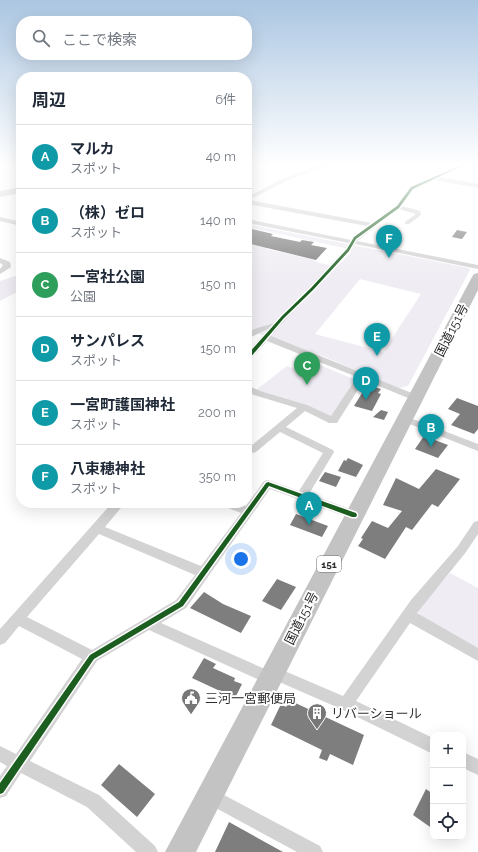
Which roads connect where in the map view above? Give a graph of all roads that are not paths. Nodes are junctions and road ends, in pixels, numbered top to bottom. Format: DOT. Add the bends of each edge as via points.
graph roads {
  1 [pos="266,204"];
  2 [pos="400,204"];
  3 [pos="398,207"];
  4 [pos="0,220"];
  5 [pos="252,222"];
  6 [pos="16,223"];
  7 [pos="408,223"];
  8 [pos="374,225"];
  9 [pos="352,242"];
  10 [pos="0,260"];
  11 [pos="478,267"];
  12 [pos="0,272"];
  13 [pos="478,277"];
  14 [pos="275,325"];
  15 [pos="252,334"];
  16 [pos="265,337"];
  17 [pos="252,352"];
  18 [pos="362,376"];
  19 [pos="252,390"];
  20 [pos="416,398"];
  21 [pos="304,407"];
  22 [pos="405,419"];
  23 [pos="280,428"];
  24 [pos="478,448"];
  25 [pos="252,450"];
  26 [pos="302,496"];
  27 [pos="252,506"];
  28 [pos="114,508"];
  29 [pos="240,508"];
  30 [pos="250,508"];
  31 [pos="248,511"];
  32 [pos="354,515"];
  33 [pos="478,524"];
  34 [pos="96,528"];
  35 [pos="204,573"];
  36 [pos="408,615"];
  37 [pos="18,619"];
  38 [pos="150,624"];
  39 [pos="0,639"];
  40 [pos="478,655"];
  41 [pos="92,657"];
  42 [pos="272,676"];
  43 [pos="346,704"];
  44 [pos="430,745"];
  45 [pos="0,754"];
  46 [pos="466,761"];
  47 [pos="18,763"];
  48 [pos="478,767"];
  49 [pos="0,790"];
  50 [pos="210,795"];
  51 [pos="308,851"];
  52 [pos="149,852"];
  53 [pos="180,852"];
  1 -- 8 [label="street"];
  2 -- 3 [label="street"];
  3 -- 7 [label="street" via="418,212 419,214"];
  3 -- 8 [label="street"];
  4 -- 6 [label="street"];
  5 -- 9 [label="street"];
  8 -- 9 [label="street"];
  9 -- 11 [label="street"];
  9 -- 14 [label="street" via="330,270"];
  10 -- 12 [label="street" via="7,264"];
  13 -- 20 [label="highway, 国道151号 / 151"];
  14 -- 15 [label="street"];
  14 -- 16 [label="street"];
  16 -- 17 [label="street"];
  16 -- 18 [label="street"];
  18 -- 20 [label="street"];
  18 -- 21 [label="street" via="333,421"];
  19 -- 21 [label="street"];
  20 -- 22 [label="highway, 国道151号 / 151"];
  21 -- 23 [label="street"];
  22 -- 24 [label="street"];
  22 -- 32 [label="highway, 国道151号 / 151"];
  23 -- 25 [label="street"];
  23 -- 26 [label="street" via="329,452"];
  26 -- 27 [label="street" via="268,484"];
  26 -- 32 [label="street"];
  28 -- 34 [label="street"];
  29 -- 31 [label="street"];
  30 -- 31 [label="street"];
  31 -- 35 [label="street"];
  32 -- 42 [label="highway, 国道151号 / 151"];
  33 -- 36 [label="street" via="462,549"];
  34 -- 35 [label="street"];
  34 -- 37 [label="street"];
  35 -- 38 [label="street" via="182,604"];
  36 -- 40 [label="street"];
  36 -- 43 [label="street"];
  37 -- 39 [label="street"];
  37 -- 41 [label="street"];
  38 -- 41 [label="street"];
  38 -- 42 [label="street"];
  41 -- 47 [label="street"];
  42 -- 43 [label="street"];
  42 -- 50 [label="highway, 国道151号 / 151"];
  43 -- 44 [label="street"];
  45 -- 47 [label="street"];
  46 -- 48 [label="street"];
  47 -- 49 [label="street"];
  47 -- 52 [label="street" via="93,801"];
  50 -- 51 [label="street"];
  50 -- 53 [label="highway, 国道151号 / 151"];
}
